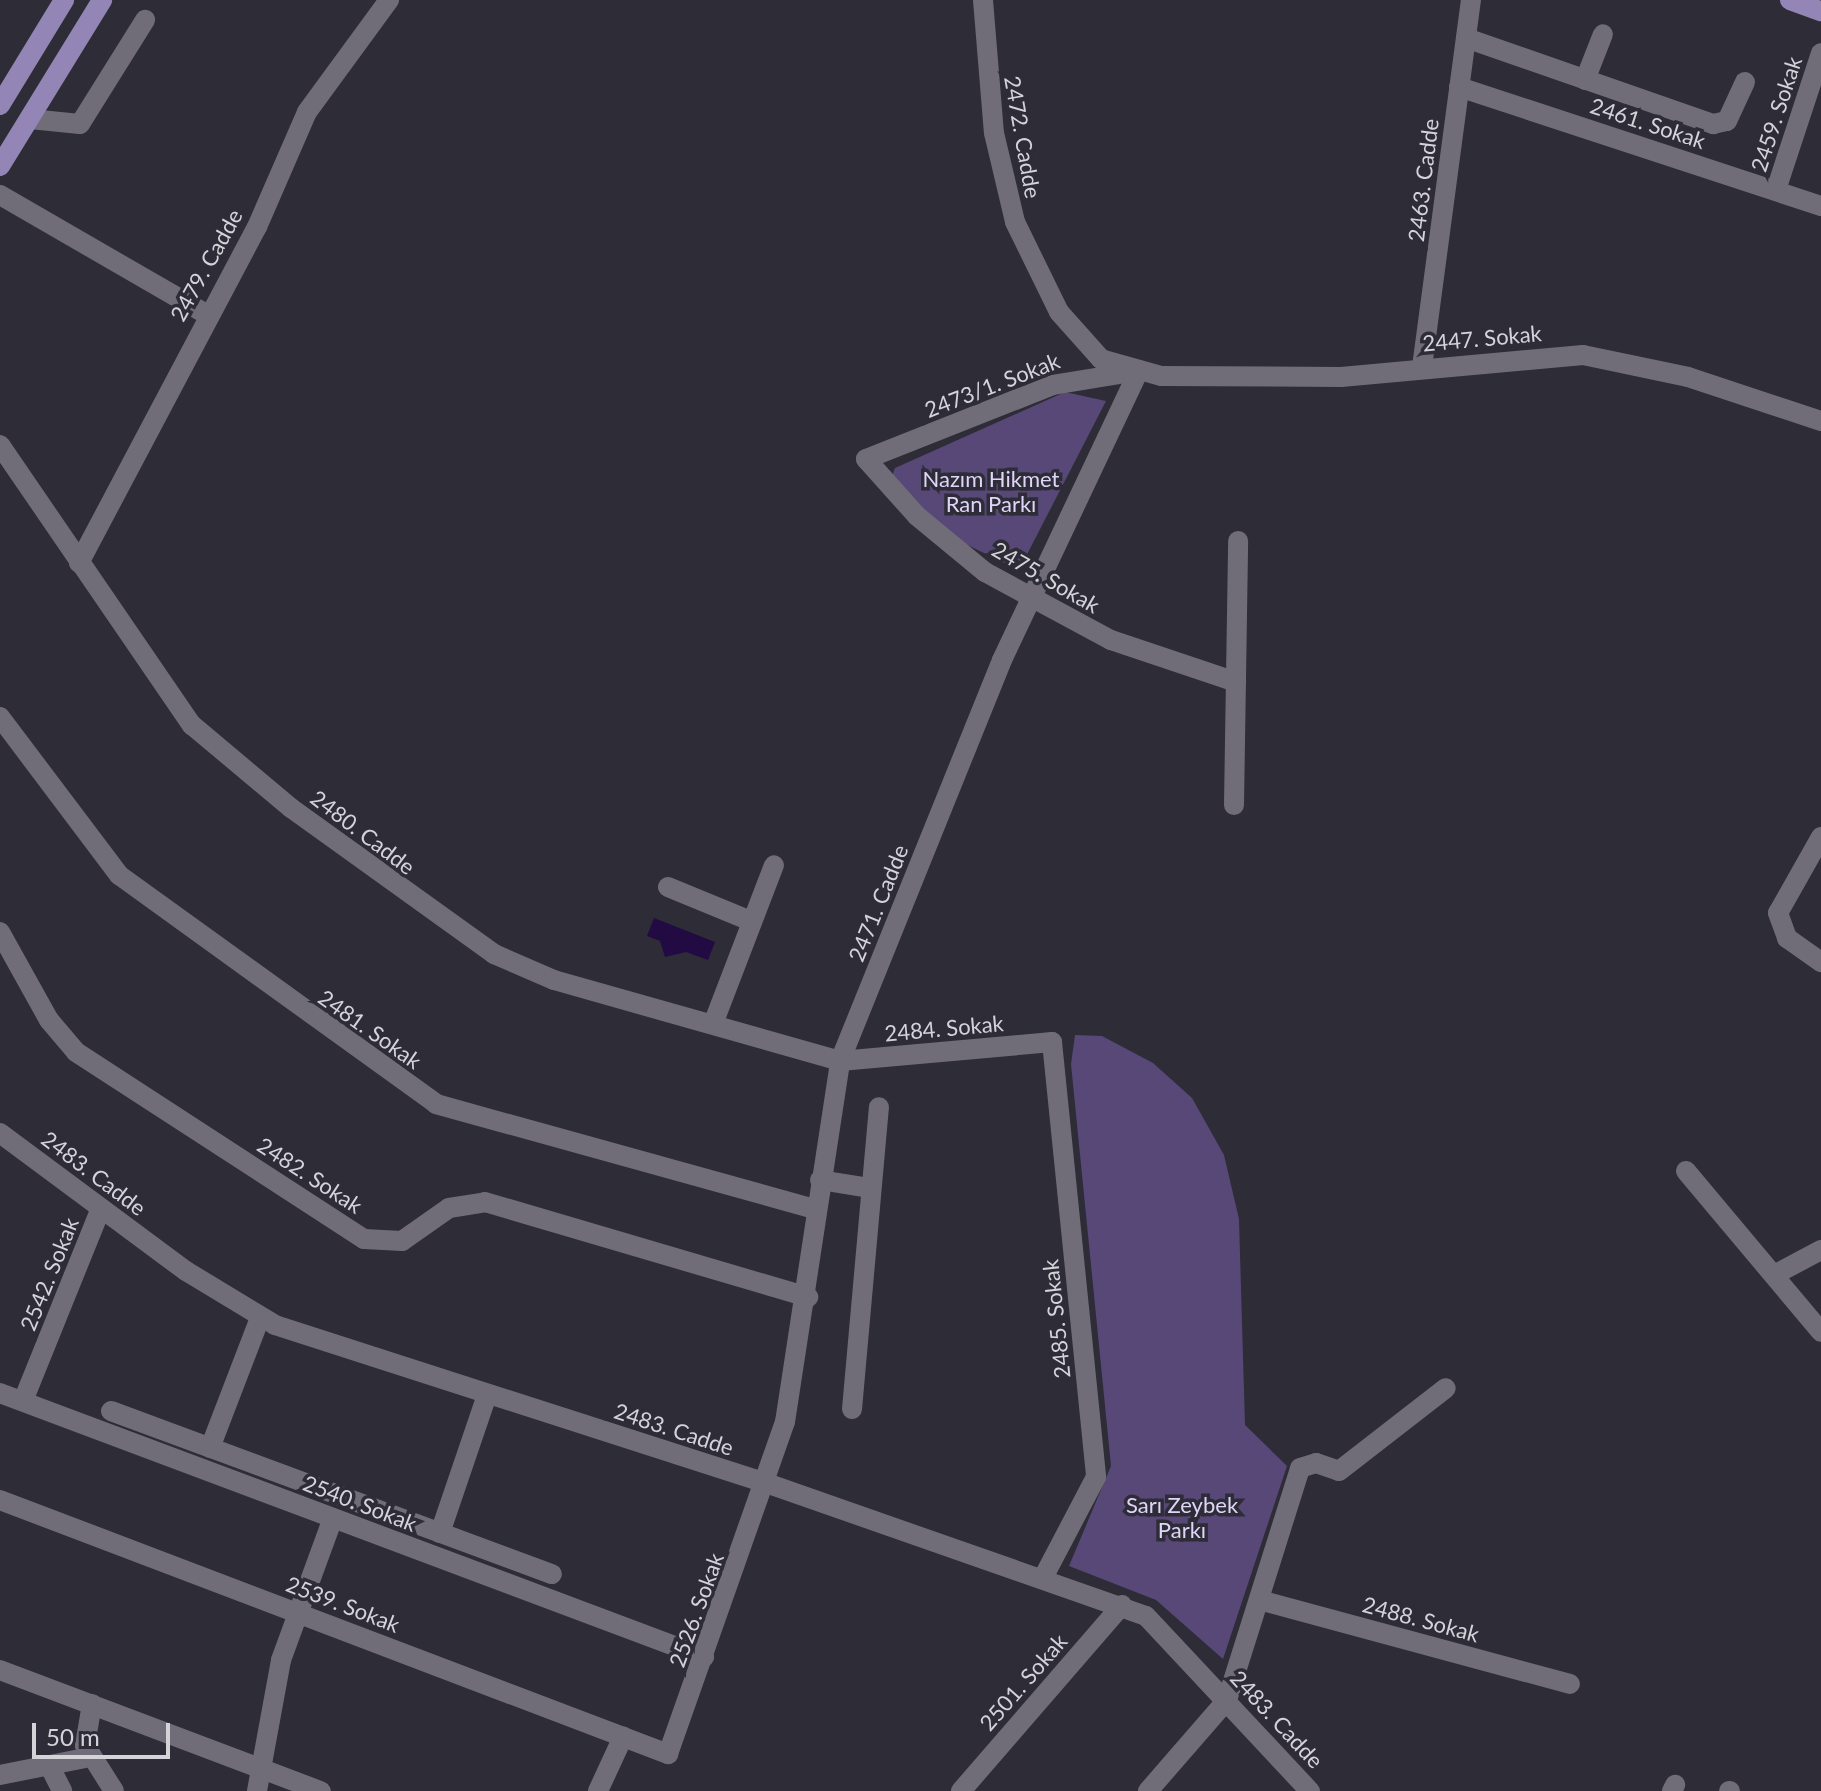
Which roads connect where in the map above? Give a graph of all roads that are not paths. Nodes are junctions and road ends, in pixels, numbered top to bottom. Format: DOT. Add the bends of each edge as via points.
graph roads {
  1 [pos="64,0"];
  2 [pos="102,0"];
  3 [pos="389,0"];
  4 [pos="983,0"];
  5 [pos="1471,0"];
  6 [pos="1790,0"];
  7 [pos="1821,11"];
  8 [pos="145,20"];
  9 [pos="1603,34"];
  10 [pos="1466,38"];
  11 [pos="1821,53"];
  12 [pos="1585,80"];
  13 [pos="1745,82"];
  14 [pos="1459,87"];
  15 [pos="0,105"];
  16 [pos="30,119"];
  17 [pos="0,166"];
  18 [pos="1776,190"];
  19 [pos="0,195"];
  20 [pos="1821,206"];
  21 [pos="206,314"];
  22 [pos="1422,367"];
  23 [pos="1138,372"];
  24 [pos="1821,421"];
  25 [pos="0,445"];
  26 [pos="866,459"];
  27 [pos="1238,541"];
  28 [pos="79,563"];
  29 [pos="1029,599"];
  30 [pos="1236,682"];
  31 [pos="0,717"];
  32 [pos="1234,805"];
  33 [pos="1821,837"];
  34 [pos="774,865"];
  35 [pos="668,887"];
  36 [pos="751,921"];
  37 [pos="0,932"];
  38 [pos="1821,962"];
  39 [pos="713,1024"];
  40 [pos="1052,1042"];
  41 [pos="840,1061"];
  42 [pos="879,1107"];
  43 [pos="0,1133"];
  44 [pos="1686,1171"];
  45 [pos="820,1180"];
  46 [pos="870,1188"];
  47 [pos="101,1208"];
  48 [pos="817,1210"];
  49 [pos="1821,1250"];
  50 [pos="1774,1275"];
  51 [pos="808,1297"];
  52 [pos="260,1318"];
  53 [pos="1821,1332"];
  54 [pos="1446,1388"];
  55 [pos="0,1393"];
  56 [pos="487,1395"];
  57 [pos="23,1401"];
  58 [pos="852,1409"];
  59 [pos="111,1411"];
  60 [pos="210,1448"];
  61 [pos="268,1469"];
  62 [pos="769,1484"];
  63 [pos="259,1490"];
  64 [pos="0,1500"];
  65 [pos="333,1518"];
  66 [pos="440,1533"];
  67 [pos="552,1574"];
  68 [pos="1043,1578"];
  69 [pos="1259,1600"];
  70 [pos="1122,1605"];
  71 [pos="297,1613"];
  72 [pos="704,1657"];
  73 [pos="0,1670"];
  74 [pos="1570,1684"];
  75 [pos="1227,1700"];
  76 [pos="92,1704"];
  77 [pos="623,1737"];
  78 [pos="668,1754"];
  79 [pos="90,1757"];
  80 [pos="49,1765"];
  81 [pos="261,1769"];
  82 [pos="0,1775"];
  83 [pos="62,1791"];
  84 [pos="114,1791"];
  85 [pos="257,1791"];
  86 [pos="321,1791"];
  87 [pos="598,1791"];
  88 [pos="961,1791"];
  89 [pos="1148,1791"];
  90 [pos="1310,1791"];
  1 -- 15 [label="main road"];
  2 -- 16 [label="main road"];
  3 -- 21 [label="street, 2479. Cadde" via="314,101 257,227"];
  4 -- 23 [label="street, 2472. Cadde" via="992,120 1015,222 1071,330 1101,359"];
  5 -- 10 [label="street, 2463. Cadde"];
  6 -- 7 [label="main road"];
  8 -- 16 [label="street" via="80,124"];
  9 -- 12 [label="street"];
  10 -- 12 [label="street"];
  10 -- 14 [label="street, 2463. Cadde"];
  11 -- 18 [label="street, 2459. Sokak"];
  12 -- 13 [label="street" via="1713,124 1727,121"];
  14 -- 18 [label="street, 2461. Sokak"];
  14 -- 22 [label="street, 2463. Cadde"];
  16 -- 17 [label="main road"];
  18 -- 20 [label="street, 2461. Sokak"];
  19 -- 21 [label="street"];
  21 -- 28 [label="street, 2479. Cadde"];
  22 -- 23 [label="street, 2447. Sokak" via="1341,377"];
  22 -- 24 [label="street, 2447. Sokak" via="1540,356 1629,361"];
  23 -- 26 [label="street, 2473/1. Sokak" via="1053,385"];
  23 -- 29 [label="street, 2471. Cadde"];
  25 -- 28 [label="street, 2480. Cadde"];
  26 -- 29 [label="street, 2475. Sokak" via="950,546"];
  27 -- 30 [label="street"];
  28 -- 39 [label="street, 2480. Cadde" via="192,725 419,904 525,969"];
  29 -- 30 [label="street, 2475. Sokak" via="1111,640"];
  29 -- 41 [label="street, 2471. Cadde"];
  30 -- 32 [label="street"];
  31 -- 48 [label="street, 2481. Sokak" via="119,875 436,1104"];
  33 -- 38 [label="street" via="1779,905 1787,938"];
  34 -- 36 [label="street"];
  35 -- 36 [label="street"];
  36 -- 39 [label="street"];
  37 -- 51 [label="street, 2482. Sokak" via="49,1020 76,1052 364,1239 402,1241 449,1208 485,1202"];
  39 -- 41 [label="street, 2480. Cadde"];
  40 -- 41 [label="street, 2484. Sokak"];
  40 -- 68 [label="street, 2485. Sokak" via="1096,1477"];
  41 -- 45 [label="street, 2471. Cadde"];
  42 -- 46 [label="street"];
  43 -- 47 [label="street, 2483. Cadde"];
  44 -- 50 [label="street"];
  45 -- 46 [label="street"];
  45 -- 48 [label="street, 2471. Cadde"];
  46 -- 58 [label="street"];
  47 -- 52 [label="street, 2483. Cadde"];
  47 -- 57 [label="street, 2542. Sokak"];
  48 -- 51 [label="street, 2471. Cadde"];
  49 -- 50 [label="street"];
  50 -- 53 [label="street"];
  51 -- 62 [label="street, 2471. Cadde"];
  52 -- 56 [label="street, 2483. Cadde"];
  52 -- 60 [label="street"];
  54 -- 69 [label="street" via="1339,1471 1316,1463 1300,1468"];
  55 -- 57 [label="street, 2540. Sokak"];
  56 -- 62 [label="street, 2483. Cadde"];
  56 -- 66 [label="street"];
  57 -- 63 [label="street, 2540. Sokak"];
  59 -- 60 [label="street"];
  60 -- 61 [label="street"];
  61 -- 63 [label="street"];
  61 -- 66 [label="street"];
  62 -- 68 [label="street, 2483. Cadde"];
  62 -- 72 [label="street, 2526. Sokak"];
  63 -- 65 [label="street, 2540. Sokak"];
  64 -- 71 [label="street, 2539. Sokak"];
  65 -- 71 [label="street"];
  65 -- 72 [label="street, 2540. Sokak"];
  66 -- 67 [label="street"];
  68 -- 70 [label="street, 2483. Cadde"];
  69 -- 74 [label="street, 2488. Sokak"];
  69 -- 75 [label="street"];
  70 -- 75 [label="street, 2483. Cadde" via="1155,1624"];
  70 -- 88 [label="street, 2501. Sokak"];
  71 -- 77 [label="street, 2539. Sokak"];
  71 -- 81 [label="street"];
  72 -- 78 [label="street, 2526. Sokak"];
  73 -- 76 [label="street"];
  75 -- 89 [label="street"];
  75 -- 90 [label="street, 2483. Cadde"];
  76 -- 79 [label="street" via="83,1732"];
  76 -- 81 [label="street"];
  77 -- 78 [label="street, 2539. Sokak"];
  77 -- 87 [label="street"];
  79 -- 80 [label="street"];
  79 -- 84 [label="street"];
  80 -- 82 [label="street"];
  80 -- 83 [label="street"];
  81 -- 85 [label="street"];
  81 -- 86 [label="street"];
}
